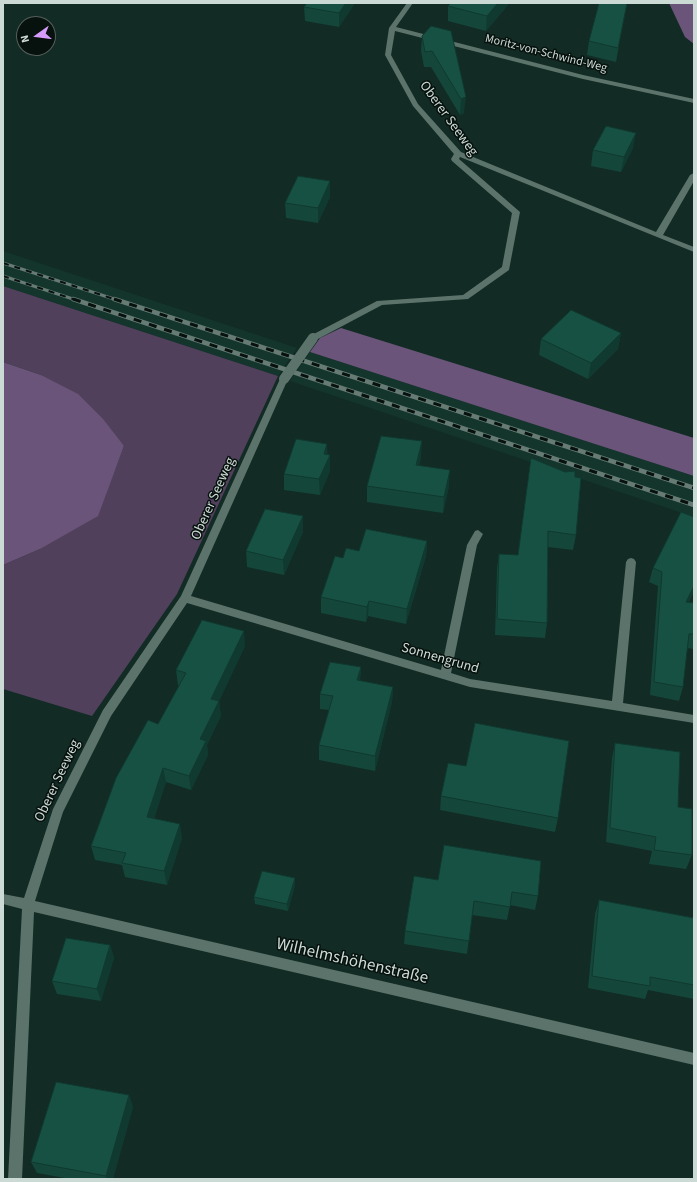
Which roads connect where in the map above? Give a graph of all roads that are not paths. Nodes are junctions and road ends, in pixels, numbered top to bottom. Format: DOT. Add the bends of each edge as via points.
graph roads {
  1 [pos="410,3"];
  2 [pos="392,28"];
  3 [pos="694,101"];
  4 [pos="458,154"];
  5 [pos="694,175"];
  6 [pos="658,236"];
  7 [pos="694,250"];
  8 [pos="478,534"];
  9 [pos="631,562"];
  10 [pos="186,598"];
  11 [pos="445,675"];
  12 [pos="617,707"];
  13 [pos="694,719"];
  14 [pos="3,898"];
  15 [pos="28,904"];
  16 [pos="694,1059"];
  17 [pos="15,1179"];
  1 -- 2 [label="street, Oberer Seeweg"];
  2 -- 3 [label="street, Moritz-von-Schwind-Weg" via="583,77"];
  2 -- 4 [label="street, Oberer Seeweg" via="388,56 415,104"];
  4 -- 6 [label="street"];
  4 -- 10 [label="street, Oberer Seeweg, bridge" via="455,159 516,212 506,268 465,297 380,303 313,338 284,379"];
  5 -- 6 [label="street"];
  6 -- 7 [label="street"];
  8 -- 11 [label="street" via="472,545"];
  9 -- 12 [label="street"];
  10 -- 11 [label="street, Sonnengrund"];
  10 -- 15 [label="street, Oberer Seeweg" via="107,713 57,812"];
  11 -- 12 [label="street, Sonnengrund" via="470,683"];
  12 -- 13 [label="street, Sonnengrund"];
  14 -- 15 [label="street, Wilhelmshöhenstraße"];
  15 -- 16 [label="street, Wilhelmshöhenstraße"];
  15 -- 17 [label="street, Oberer Seeweg"];
}
